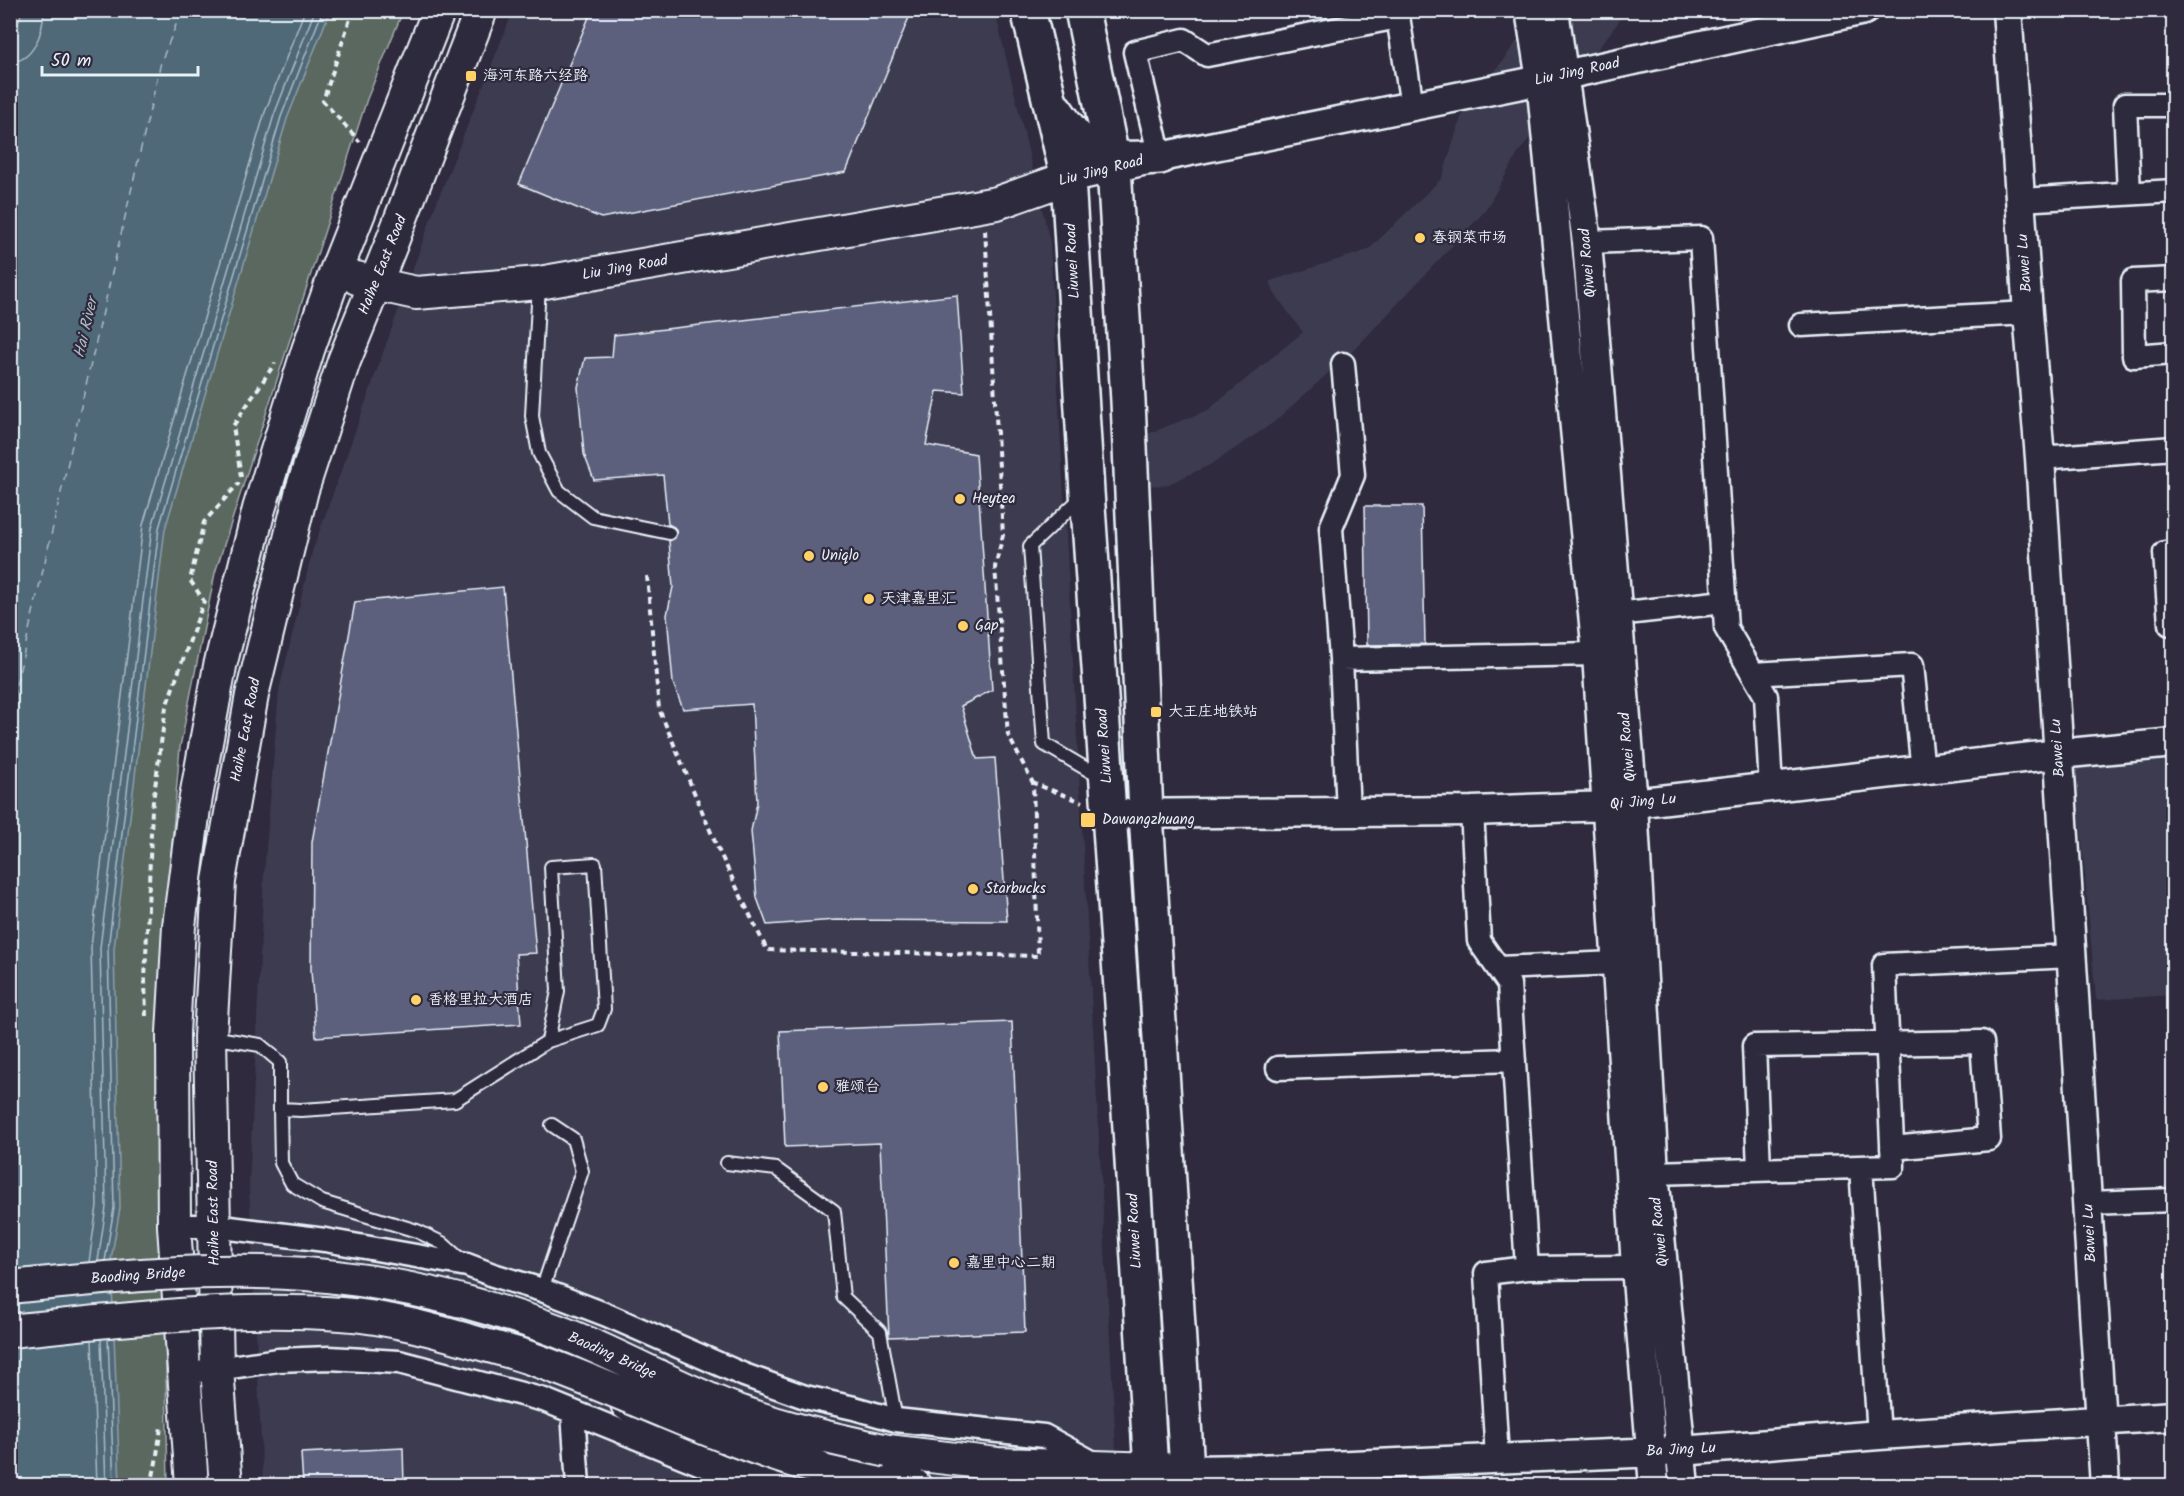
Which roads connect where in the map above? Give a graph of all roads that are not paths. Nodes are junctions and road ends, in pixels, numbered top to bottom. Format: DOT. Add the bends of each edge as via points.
graph roads {
  1 [pos="439,10"];
  2 [pos="481,10"];
  3 [pos="1028,10"];
  4 [pos="1082,10"];
  5 [pos="1530,10"];
  6 [pos="1864,10"];
  7 [pos="2007,10"];
  8 [pos="1397,14"];
  9 [pos="1556,22"];
  10 [pos="1540,77"];
  11 [pos="1052,104"];
  12 [pos="2174,105"];
  13 [pos="1412,106"];
  14 [pos="1160,157"];
  15 [pos="1113,162"];
  16 [pos="1068,178"];
  17 [pos="2174,191"];
  18 [pos="2129,193"];
  19 [pos="2021,200"];
  20 [pos="1587,242"];
  21 [pos="336,271"];
  22 [pos="2174,279"];
  23 [pos="539,283"];
  24 [pos="375,284"];
  25 [pos="2028,313"];
  26 [pos="1801,325"];
  27 [pos="2174,353"];
  28 [pos="1343,364"];
  29 [pos="2174,448"];
  30 [pos="2040,458"];
  31 [pos="1087,492"];
  32 [pos="669,533"];
  33 [pos="2174,553"];
  34 [pos="1724,602"];
  35 [pos="1617,614"];
  36 [pos="2174,624"];
  37 [pos="1597,654"];
  38 [pos="1341,659"];
  39 [pos="1753,674"];
  40 [pos="2174,743"];
  41 [pos="2058,754"];
  42 [pos="1923,771"];
  43 [pos="1771,789"];
  44 [pos="1108,798"];
  45 [pos="1620,805"];
  46 [pos="1472,811"];
  47 [pos="1348,812"];
  48 [pos="1146,814"];
  49 [pos="2072,956"];
  50 [pos="1616,963"];
  51 [pos="1498,969"];
  52 [pos="210,1037"];
  53 [pos="548,1041"];
  54 [pos="1888,1043"];
  55 [pos="1514,1060"];
  56 [pos="1278,1068"];
  57 [pos="280,1109"];
  58 [pos="552,1125"];
  59 [pos="1893,1148"];
  60 [pos="727,1163"];
  61 [pos="1861,1167"];
  62 [pos="1759,1169"];
  63 [pos="1654,1173"];
  64 [pos="2174,1200"];
  65 [pos="2088,1203"];
  66 [pos="174,1226"];
  67 [pos="214,1226"];
  68 [pos="467,1265"];
  69 [pos="1636,1267"];
  70 [pos="1527,1268"];
  71 [pos="10,1287"];
  72 [pos="542,1290"];
  73 [pos="10,1331"];
  74 [pos="217,1370"];
  75 [pos="184,1373"];
  76 [pos="573,1412"];
  77 [pos="2174,1416"];
  78 [pos="896,1420"];
  79 [pos="2100,1422"];
  80 [pos="1879,1435"];
  81 [pos="1681,1451"];
  82 [pos="1651,1452"];
  83 [pos="1497,1458"];
  84 [pos="1104,1468"];
  85 [pos="807,1477"];
  86 [pos="1170,1479"];
  87 [pos="192,1485"];
  88 [pos="226,1485"];
  89 [pos="578,1485"];
  90 [pos="762,1485"];
  91 [pos="915,1485"];
  92 [pos="1654,1485"];
  93 [pos="1684,1485"];
  94 [pos="2105,1485"];
  1 -- 21 [label="main road"];
  2 -- 24 [label="main road, Haihe East Road"];
  3 -- 11 [label="main road, Liuwei Road"];
  4 -- 15 [label="main road"];
  5 -- 10 [label="street, Qiwei Road"];
  6 -- 10 [label="street, Liu Jing Road"];
  7 -- 19 [label="street, Bawei Lu"];
  8 -- 13 [label="street"];
  8 -- 14 [label="street" via="1207,55 1184,40 1135,52"];
  9 -- 10 [label="street, Qiwei Road"];
  10 -- 13 [label="street, Liu Jing Road"];
  10 -- 20 [label="street, Qiwei Road"];
  10 -- 37 [label="street, Qiwei Road"];
  11 -- 15 [label="main road" via="1082,144"];
  11 -- 16 [label="main road, Liuwei Road"];
  12 -- 18 [label="street" via="2125,105"];
  13 -- 14 [label="street, Liu Jing Road"];
  14 -- 15 [label="main road"];
  15 -- 16 [label="street, Liu Jing Road"];
  15 -- 48 [label="main road"];
  16 -- 23 [label="main road, Liu Jing Road" via="983,205"];
  16 -- 31 [label="main road, Liuwei Road"];
  17 -- 18 [label="street"];
  18 -- 19 [label="street"];
  19 -- 25 [label="street, Bawei Lu"];
  20 -- 34 [label="street" via="1701,238"];
  20 -- 35 [label="street, Qiwei Road"];
  21 -- 24 [label="main road, Liu Jing Road"];
  21 -- 66 [label="main road" via="259,509 220,666 194,808 179,926 173,1033"];
  22 -- 27 [label="street" via="2133,281 2134,356"];
  23 -- 24 [label="main road, Liu Jing Road" via="416,293"];
  23 -- 32 [label="lane" via="532,416 538,453 559,491 593,517"];
  24 -- 52 [label="main road, Haihe East Road" via="344,361 302,490 252,695 219,881"];
  25 -- 26 [label="street"];
  25 -- 30 [label="street, Bawei Lu"];
  28 -- 38 [label="street" via="1353,475 1331,528"];
  29 -- 30 [label="street"];
  30 -- 41 [label="street, Bawei Lu"];
  31 -- 44 [label="main road, Liuwei Road"];
  31 -- 44 [label="lane" via="1030,546 1030,557 1044,744"];
  33 -- 36 [label="street" via="2165,553 2170,624"];
  34 -- 35 [label="street"];
  34 -- 39 [label="street" via="1726,628"];
  35 -- 45 [label="street, Qiwei Road"];
  37 -- 38 [label="street"];
  37 -- 45 [label="street, Qiwei Road"];
  38 -- 47 [label="street"];
  39 -- 42 [label="street" via="1912,665"];
  39 -- 43 [label="street" via="1766,696"];
  40 -- 41 [label="street, Qi Jing Lu"];
  41 -- 42 [label="street, Qi Jing Lu"];
  41 -- 49 [label="street, Bawei Lu"];
  42 -- 43 [label="street, Qi Jing Lu"];
  43 -- 45 [label="street, Qi Jing Lu"];
  44 -- 48 [label="street, Qi Jing Lu"];
  44 -- 86 [label="main road, Liuwei Road"];
  45 -- 46 [label="street, Qi Jing Lu"];
  45 -- 50 [label="street, Qiwei Road"];
  45 -- 63 [label="street, Qiwei Road"];
  46 -- 47 [label="street, Qi Jing Lu"];
  46 -- 51 [label="street" via="1479,941"];
  47 -- 48 [label="street, Qi Jing Lu"];
  48 -- 86 [label="main road"];
  49 -- 54 [label="street" via="1884,965"];
  49 -- 65 [label="street, Bawei Lu"];
  50 -- 51 [label="street"];
  50 -- 69 [label="street, Qiwei Road"];
  51 -- 55 [label="street" via="1509,984"];
  52 -- 57 [label="lane" via="260,1045 280,1062"];
  52 -- 67 [label="main road, Haihe East Road"];
  53 -- 53 [label="lane" via="598,1025 604,1009 595,864 551,867 558,991"];
  53 -- 57 [label="lane" via="455,1100"];
  54 -- 59 [label="street"];
  54 -- 59 [label="street" via="1982,1042 1989,1139"];
  54 -- 62 [label="street" via="1754,1046"];
  55 -- 56 [label="street"];
  55 -- 70 [label="street"];
  57 -- 68 [label="lane" via="281,1163 292,1184 322,1202 442,1242"];
  58 -- 72 [label="lane" via="573,1139 582,1171"];
  59 -- 61 [label="street" via="1893,1166"];
  60 -- 78 [label="lane" via="777,1169 834,1211 843,1297 880,1332"];
  61 -- 62 [label="street"];
  61 -- 80 [label="street"];
  62 -- 63 [label="street"];
  63 -- 81 [label="street, Qiwei Road"];
  64 -- 65 [label="street"];
  65 -- 79 [label="street, Bawei Lu"];
  66 -- 67 [label="street"];
  66 -- 75 [label="main road"];
  67 -- 68 [label="street" via="325,1240"];
  67 -- 74 [label="main road, Haihe East Road"];
  68 -- 72 [label="street"];
  69 -- 70 [label="street"];
  69 -- 82 [label="street, Qiwei Road"];
  70 -- 83 [label="street" via="1486,1273"];
  71 -- 84 [label="main road, Baoding Bridge, bridge" via="125,1275 244,1272 307,1274 393,1285 532,1322 711,1401 826,1438 888,1452 997,1464"];
  72 -- 78 [label="street" via="744,1375 805,1397"];
  73 -- 85 [label="main road, Baoding Bridge, bridge" via="245,1311 343,1314 432,1329 529,1358 741,1444"];
  74 -- 75 [label="street"];
  74 -- 76 [label="street" via="278,1360 399,1362 544,1400"];
  74 -- 88 [label="main road, Haihe East Road"];
  75 -- 87 [label="main road"];
  76 -- 89 [label="street"];
  76 -- 90 [label="street"];
  77 -- 79 [label="street, Ba Jing Lu"];
  78 -- 84 [label="street" via="1044,1436"];
  79 -- 80 [label="street, Ba Jing Lu"];
  79 -- 94 [label="street, Bawei Lu"];
  80 -- 81 [label="street, Ba Jing Lu"];
  81 -- 82 [label="street, Ba Jing Lu"];
  81 -- 93 [label="street, Qiwei Road"];
  82 -- 83 [label="street, Ba Jing Lu"];
  82 -- 92 [label="street, Qiwei Road"];
  83 -- 86 [label="street, Ba Jing Lu" via="1256,1469"];
  84 -- 86 [label="main road, Baoding Bridge"];
  85 -- 91 [label="main road, Baoding Bridge"];
}
